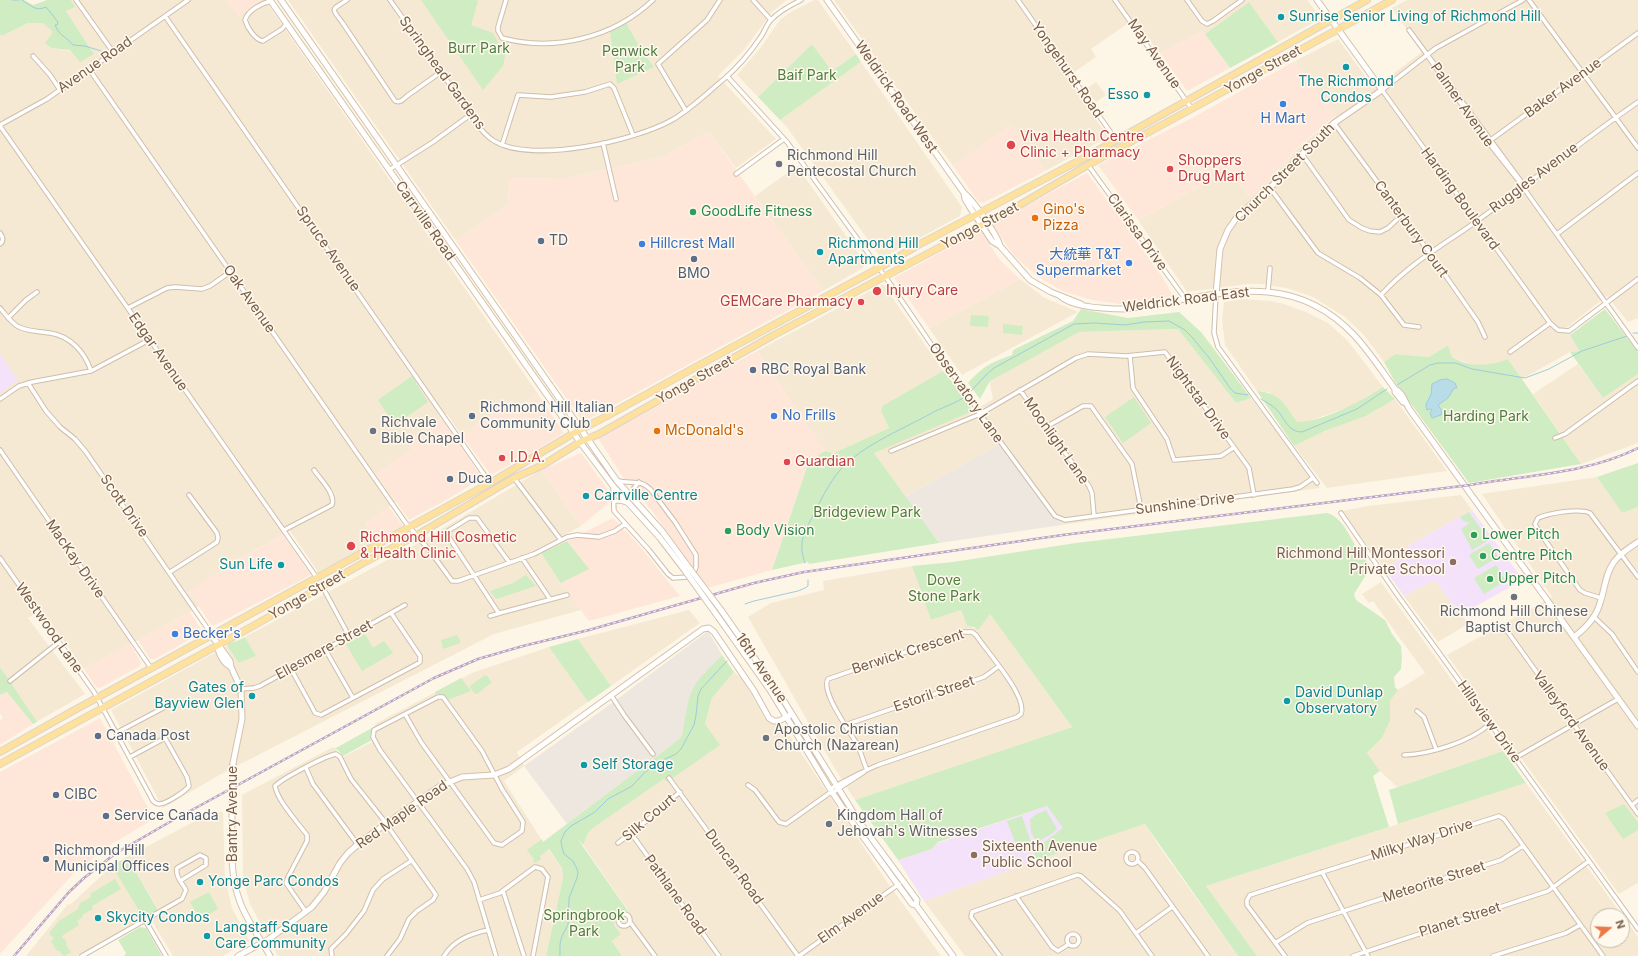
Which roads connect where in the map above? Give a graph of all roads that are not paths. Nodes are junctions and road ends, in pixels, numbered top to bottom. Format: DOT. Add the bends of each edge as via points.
graph roads {
  1 [pos="76,0"];
  2 [pos="188,0"];
  3 [pos="282,0"];
  4 [pos="347,0"];
  5 [pos="390,0"];
  6 [pos="506,0"];
  7 [pos="653,0"];
  8 [pos="720,0"];
  9 [pos="753,0"];
  10 [pos="801,0"];
  11 [pos="827,0"];
  12 [pos="1018,0"];
  13 [pos="1115,0"];
  14 [pos="1186,0"];
  15 [pos="1242,0"];
  16 [pos="1317,0"];
  17 [pos="1368,0"];
  18 [pos="1392,0"];
  19 [pos="1523,0"];
  20 [pos="1529,0"];
  21 [pos="270,1"];
  22 [pos="165,16"];
  23 [pos="1332,19"];
  24 [pos="771,20"];
  25 [pos="287,23"];
  26 [pos="1338,28"];
  27 [pos="1409,30"];
  28 [pos="1638,33"];
  29 [pos="113,52"];
  30 [pos="318,53"];
  31 [pos="1428,55"];
  32 [pos="33,56"];
  33 [pos="311,59"];
  34 [pos="89,69"];
  35 [pos="441,72"];
  36 [pos="1582,74"];
  37 [pos="728,76"];
  38 [pos="60,90"];
  39 [pos="1382,90"];
  40 [pos="1186,100"];
  41 [pos="1638,102"];
  42 [pos="1192,109"];
  43 [pos="686,111"];
  44 [pos="470,115"];
  45 [pos="1616,118"];
  46 [pos="1334,124"];
  47 [pos="0,125"];
  48 [pos="633,135"];
  49 [pos="784,139"];
  50 [pos="1116,140"];
  51 [pos="1489,140"];
  52 [pos="603,143"];
  53 [pos="502,144"];
  54 [pos="1638,148"];
  55 [pos="1302,154"];
  56 [pos="1088,165"];
  57 [pos="397,166"];
  58 [pos="389,170"];
  59 [pos="1638,173"];
  60 [pos="736,174"];
  61 [pos="1523,186"];
  62 [pos="1270,188"];
  63 [pos="616,200"];
  64 [pos="978,214"];
  65 [pos="1402,215"];
  66 [pos="1476,221"];
  67 [pos="984,224"];
  68 [pos="0,233"];
  69 [pos="1557,234"];
  70 [pos="0,244"];
  71 [pos="1429,252"];
  72 [pos="879,268"];
  73 [pos="1270,268"];
  74 [pos="230,272"];
  75 [pos="885,276"];
  76 [pos="1638,279"];
  77 [pos="1268,291"];
  78 [pos="37,292"];
  79 [pos="1216,294"];
  80 [pos="1381,295"];
  81 [pos="1186,300"];
  82 [pos="1606,302"];
  83 [pos="0,308"];
  84 [pos="128,308"];
  85 [pos="8,318"];
  86 [pos="1550,323"];
  87 [pos="1419,328"];
  88 [pos="1485,336"];
  89 [pos="150,340"];
  90 [pos="521,344"];
  91 [pos="1638,348"];
  92 [pos="515,349"];
  93 [pos="1510,352"];
  94 [pos="1130,356"];
  95 [pos="91,371"];
  96 [pos="1638,380"];
  97 [pos="547,381"];
  98 [pos="28,383"];
  99 [pos="541,386"];
  100 [pos="1020,390"];
  101 [pos="0,400"];
  102 [pos="980,414"];
  103 [pos="1046,427"];
  104 [pos="581,430"];
  105 [pos="574,433"];
  106 [pos="1555,438"];
  107 [pos="587,439"];
  108 [pos="580,442"];
  109 [pos="1234,448"];
  110 [pos="0,450"];
  111 [pos="891,451"];
  112 [pos="314,470"];
  113 [pos="514,478"];
  114 [pos="1313,478"];
  115 [pos="617,481"];
  116 [pos="639,482"];
  117 [pos="490,483"];
  118 [pos="1317,483"];
  119 [pos="613,486"];
  120 [pos="189,495"];
  121 [pos="1254,495"];
  122 [pos="615,501"];
  123 [pos="636,502"];
  124 [pos="628,504"];
  125 [pos="1141,509"];
  126 [pos="1341,513"];
  127 [pos="1055,516"];
  128 [pos="1094,516"];
  129 [pos="625,524"];
  130 [pos="409,527"];
  131 [pos="284,530"];
  132 [pos="417,535"];
  133 [pos="561,540"];
  134 [pos="1638,542"];
  135 [pos="1621,554"];
  136 [pos="0,558"];
  137 [pos="522,558"];
  138 [pos="509,562"];
  139 [pos="685,566"];
  140 [pos="170,572"];
  141 [pos="474,575"];
  142 [pos="1638,577"];
  143 [pos="317,578"];
  144 [pos="322,586"];
  145 [pos="567,595"];
  146 [pos="1601,598"];
  147 [pos="550,599"];
  148 [pos="405,605"];
  149 [pos="719,612"];
  150 [pos="390,613"];
  151 [pos="500,613"];
  152 [pos="490,616"];
  153 [pos="1594,617"];
  154 [pos="709,628"];
  155 [pos="1505,628"];
  156 [pos="212,636"];
  157 [pos="349,636"];
  158 [pos="1574,637"];
  159 [pos="58,642"];
  160 [pos="217,645"];
  161 [pos="325,649"];
  162 [pos="999,666"];
  163 [pos="151,668"];
  164 [pos="291,669"];
  165 [pos="1638,672"];
  166 [pos="10,681"];
  167 [pos="240,690"];
  168 [pos="611,695"];
  169 [pos="97,698"];
  170 [pos="353,698"];
  171 [pos="1618,699"];
  172 [pos="165,707"];
  173 [pos="103,708"];
  174 [pos="1417,711"];
  175 [pos="405,714"];
  176 [pos="792,714"];
  177 [pos="786,717"];
  178 [pos="1490,724"];
  179 [pos="1573,724"];
  180 [pos="845,725"];
  181 [pos="1638,726"];
  182 [pos="116,733"];
  183 [pos="1436,749"];
  184 [pos="0,752"];
  185 [pos="653,754"];
  186 [pos="1404,754"];
  187 [pos="130,757"];
  188 [pos="1515,758"];
  189 [pos="0,764"];
  190 [pos="306,768"];
  191 [pos="867,770"];
  192 [pos="494,775"];
  193 [pos="670,778"];
  194 [pos="450,782"];
  195 [pos="748,786"];
  196 [pos="837,788"];
  197 [pos="831,791"];
  198 [pos="680,792"];
  199 [pos="1638,800"];
  200 [pos="418,803"];
  201 [pos="1632,805"];
  202 [pos="1638,814"];
  203 [pos="386,825"];
  204 [pos="631,833"];
  205 [pos="618,843"];
  206 [pos="358,845"];
  207 [pos="1523,846"];
  208 [pos="411,861"];
  209 [pos="1138,861"];
  210 [pos="1589,861"];
  211 [pos="1322,872"];
  212 [pos="180,881"];
  213 [pos="903,881"];
  214 [pos="898,885"];
  215 [pos="1554,887"];
  216 [pos="503,891"];
  217 [pos="1016,896"];
  218 [pos="479,900"];
  219 [pos="916,905"];
  220 [pos="1172,907"];
  221 [pos="306,912"];
  222 [pos="1343,912"];
  223 [pos="146,920"];
  224 [pos="630,922"];
  225 [pos="1580,925"];
  226 [pos="1638,929"];
  227 [pos="488,930"];
  228 [pos="1136,933"];
  229 [pos="262,942"];
  230 [pos="1276,943"];
  231 [pos="1068,944"];
  232 [pos="1365,951"];
  233 [pos="82,956"];
  234 [pos="166,956"];
  235 [pos="238,956"];
  236 [pos="270,956"];
  237 [pos="332,956"];
  238 [pos="387,956"];
  239 [pos="444,956"];
  240 [pos="496,956"];
  241 [pos="524,956"];
  242 [pos="533,956"];
  243 [pos="655,956"];
  244 [pos="719,956"];
  245 [pos="799,956"];
  246 [pos="953,956"];
  247 [pos="1000,956"];
  248 [pos="1152,956"];
  249 [pos="1208,956"];
  250 [pos="1285,956"];
  251 [pos="1353,956"];
  252 [pos="1368,956"];
  253 [pos="1493,956"];
  254 [pos="1603,956"];
  1 -- 29 [label="street"];
  2 -- 22 [label="street, Avenue Road"];
  3 -- 30 [label="street, Carrville Road"];
  4 -- 35 [label="street" via="335,7 335,15 397,102 403,101"];
  5 -- 35 [label="street, Springhead Gardens"];
  6 -- 7 [label="street" via="498,27 502,38 548,43 596,35 625,21"];
  8 -- 43 [label="street" via="707,20 658,64"];
  9 -- 24 [label="street"];
  10 -- 24 [label="street, Springhead Gardens"];
  11 -- 64 [label="street, Weldrick Road West"];
  12 -- 50 [label="street, Yongehurst Road"];
  13 -- 40 [label="street, May Avenue"];
  14 -- 15 [label="street" via="1206,24"];
  16 -- 23 [label="street, Harding Boulevard"];
  17 -- 23 [label="main road, Yonge Street"];
  18 -- 26 [label="main road, Yonge Street"];
  19 -- 31 [label="street, Church Street South" via="1436,48"];
  20 -- 36 [label="street"];
  21 -- 25 [label="street, Carrville Road"];
  21 -- 25 [label="street" via="247,15 245,20 258,40 263,42"];
  22 -- 29 [label="street, Avenue Road"];
  22 -- 117 [label="street, Spruce Avenue"];
  23 -- 26 [label="street, Harding Boulevard"];
  23 -- 40 [label="main road, Yonge Street"];
  24 -- 37 [label="street, Springhead Gardens" via="762,37"];
  25 -- 33 [label="street, Carrville Road"];
  26 -- 39 [label="street, Harding Boulevard"];
  26 -- 42 [label="main road, Yonge Street"];
  27 -- 31 [label="street, Palmer Avenue"];
  28 -- 36 [label="street, Baker Avenue"];
  29 -- 34 [label="street, Avenue Road"];
  30 -- 33 [label="street"];
  30 -- 57 [label="street, Carrville Road"];
  31 -- 39 [label="street, Church Street South"];
  31 -- 51 [label="street, Palmer Avenue" via="1431,63"];
  32 -- 38 [label="street"];
  33 -- 58 [label="street, Carrville Road"];
  34 -- 38 [label="street, Avenue Road"];
  34 -- 74 [label="street, Oak Avenue"];
  35 -- 44 [label="street, Springhead Gardens"];
  36 -- 45 [label="street"];
  36 -- 51 [label="street, Baker Avenue"];
  37 -- 43 [label="street, Springhead Gardens"];
  37 -- 49 [label="street, Observatory Lane"];
  38 -- 47 [label="street, Avenue Road"];
  39 -- 46 [label="street, Church Street South"];
  39 -- 66 [label="street, Harding Boulevard"];
  40 -- 42 [label="street, May Avenue"];
  40 -- 50 [label="main road, Yonge Street"];
  41 -- 45 [label="street, Ruggles Avenue"];
  42 -- 56 [label="main road, Yonge Street"];
  43 -- 48 [label="street, Springhead Gardens" via="660,126"];
  44 -- 53 [label="street, Springhead Gardens" via="487,136"];
  44 -- 57 [label="street"];
  45 -- 54 [label="street"];
  45 -- 61 [label="street, Ruggles Avenue"];
  46 -- 55 [label="street, Church Street South"];
  46 -- 65 [label="street, Canterbury Court"];
  47 -- 84 [label="street, Edgar Avenue"];
  48 -- 52 [label="street, Springhead Gardens"];
  48 -- 53 [label="street" via="614,88 610,84 585,92 551,97 518,95"];
  49 -- 60 [label="street"];
  49 -- 72 [label="street, Observatory Lane"];
  50 -- 64 [label="main road, Yonge Street"];
  51 -- 61 [label="street, Palmer Avenue" via="1519,184"];
  52 -- 53 [label="street, Springhead Gardens" via="554,150 520,149"];
  52 -- 63 [label="street"];
  55 -- 62 [label="street, Church Street South"];
  55 -- 65 [label="street" via="1350,220 1362,228 1380,232"];
  56 -- 67 [label="main road, Yonge Street"];
  56 -- 81 [label="street, Clarissa Drive"];
  57 -- 58 [label="street"];
  57 -- 90 [label="street, Carrville Road"];
  58 -- 92 [label="street, Carrville Road"];
  59 -- 69 [label="street"];
  61 -- 66 [label="street, Ruggles Avenue"];
  61 -- 69 [label="street, Palmer Avenue"];
  62 -- 79 [label="street, Church Street South" via="1237,217 1224,239 1220,249"];
  62 -- 80 [label="street" via="1318,253 1360,278"];
  64 -- 67 [label="street, Weldrick Road East"];
  64 -- 72 [label="main road, Yonge Street"];
  65 -- 71 [label="street, Canterbury Court"];
  66 -- 71 [label="street, Ruggles Avenue"];
  66 -- 86 [label="street, Harding Boulevard"];
  67 -- 75 [label="main road, Yonge Street"];
  67 -- 81 [label="street, Weldrick Road East" via="992,241 1000,246 1030,280 1060,296 1096,307 1127,309"];
  68 -- 70 [label="street"];
  69 -- 82 [label="street, Palmer Avenue"];
  71 -- 80 [label="street, Ruggles Avenue" via="1397,277"];
  71 -- 88 [label="street, Canterbury Court"];
  72 -- 75 [label="street, Observatory Lane"];
  72 -- 104 [label="main road, Yonge Street"];
  73 -- 77 [label="street"];
  74 -- 84 [label="street" via="202,289 174,286"];
  74 -- 130 [label="street, Oak Avenue"];
  75 -- 102 [label="street, Observatory Lane"];
  75 -- 107 [label="main road, Yonge Street"];
  76 -- 82 [label="street, Harding Boulevard"];
  77 -- 79 [label="street, Weldrick Road East" via="1245,290"];
  77 -- 158 [label="street, Weldrick Road East" via="1305,300 1325,311 1360,342"];
  78 -- 85 [label="street"];
  79 -- 81 [label="street, Weldrick Road East"];
  79 -- 114 [label="street, Church Street South" via="1216,341 1222,353"];
  80 -- 87 [label="street" via="1404,325"];
  82 -- 86 [label="street, Harding Boulevard" via="1569,331 1558,330"];
  82 -- 91 [label="street, Palmer Avenue"];
  83 -- 85 [label="street"];
  84 -- 89 [label="street, Edgar Avenue"];
  85 -- 95 [label="street" via="18,326 69,340 86,359"];
  86 -- 93 [label="street"];
  89 -- 95 [label="street"];
  89 -- 131 [label="street, Edgar Avenue"];
  90 -- 92 [label="street"];
  90 -- 97 [label="street, Carrville Road"];
  92 -- 99 [label="street, Carrville Road"];
  94 -- 100 [label="street, Nightstar Drive" via="1084,355"];
  94 -- 109 [label="street, Nightstar Drive" via="1165,352"];
  94 -- 109 [label="street" via="1133,388 1167,439 1174,460 1221,456"];
  95 -- 98 [label="street"];
  96 -- 106 [label="street" via="1565,434"];
  97 -- 99 [label="street"];
  97 -- 104 [label="street, Carrville Road"];
  98 -- 101 [label="street" via="19,386"];
  98 -- 140 [label="street, Scott Drive" via="46,411 86,452"];
  99 -- 105 [label="street, Carrville Road"];
  100 -- 102 [label="street, Nightstar Drive"];
  100 -- 103 [label="street, Moonlight Lane"];
  102 -- 111 [label="street, Nightstar Drive"];
  102 -- 127 [label="street, Observatory Lane"];
  103 -- 125 [label="street" via="1083,406 1091,406 1132,464"];
  103 -- 128 [label="street, Moonlight Lane" via="1089,486"];
  104 -- 105 [label="main road, Yonge Street"];
  104 -- 107 [label="street, 16th Avenue"];
  105 -- 108 [label="street, Carrville Road"];
  105 -- 117 [label="main road, Yonge Street"];
  107 -- 108 [label="main road, Yonge Street"];
  107 -- 115 [label="street, 16th Avenue"];
  108 -- 113 [label="main road, Yonge Street" via="543,465"];
  108 -- 119 [label="street, 16th Avenue"];
  109 -- 121 [label="street, Nightstar Drive" via="1249,468"];
  110 -- 163 [label="street, MacKay Drive"];
  112 -- 131 [label="street" via="332,495 332,505"];
  113 -- 132 [label="main road, Yonge Street"];
  113 -- 133 [label="street"];
  114 -- 118 [label="street, Church Street South"];
  114 -- 121 [label="street, Sunshine Drive" via="1293,490"];
  115 -- 116 [label="street"];
  115 -- 123 [label="street, 16th Avenue"];
  116 -- 123 [label="street" via="634,488"];
  116 -- 129 [label="street" via="646,484 694,550 697,559 694,572 684,578 670,576"];
  117 -- 130 [label="main road, Yonge Street"];
  119 -- 122 [label="street"];
  119 -- 124 [label="street, 16th Avenue"];
  120 -- 140 [label="street" via="218,538 217,542"];
  121 -- 125 [label="street, Sunshine Drive"];
  122 -- 124 [label="street"];
  122 -- 129 [label="street" via="614,511"];
  123 -- 139 [label="street, 16th Avenue" via="662,531"];
  124 -- 139 [label="street, 16th Avenue"];
  125 -- 128 [label="street, Sunshine Drive"];
  126 -- 178 [label="street, Hillsview Drive"];
  127 -- 128 [label="street, Sunshine Drive" via="1065,520"];
  129 -- 133 [label="street" via="606,536 573,535"];
  130 -- 132 [label="street, Oak Avenue"];
  130 -- 143 [label="main road, Yonge Street"];
  131 -- 143 [label="street, Edgar Avenue"];
  132 -- 141 [label="street, Oak Avenue" via="452,581"];
  132 -- 144 [label="main road, Yonge Street"];
  133 -- 137 [label="street"];
  134 -- 135 [label="street"];
  135 -- 142 [label="street"];
  135 -- 146 [label="street" via="1609,571"];
  135 -- 146 [label="street" via="1594,518 1584,510 1542,516 1536,520 1538,530 1580,590"];
  136 -- 159 [label="street, Westwood Lane"];
  137 -- 138 [label="street"];
  137 -- 147 [label="street"];
  138 -- 141 [label="street"];
  138 -- 141 [label="street" via="479,520 469,518 452,528 448,534"];
  139 -- 149 [label="street, 16th Avenue, bridge"];
  140 -- 156 [label="street, Scott Drive"];
  141 -- 151 [label="street"];
  143 -- 156 [label="main road, Yonge Street"];
  144 -- 157 [label="street"];
  144 -- 160 [label="main road, Yonge Street"];
  145 -- 147 [label="street"];
  146 -- 153 [label="street"];
  147 -- 151 [label="street"];
  148 -- 150 [label="street, Ellesmere Street"];
  149 -- 176 [label="street, 16th Avenue"];
  149 -- 177 [label="street, 16th Avenue"];
  150 -- 157 [label="street, Ellesmere Street"];
  150 -- 170 [label="street" via="417,651 421,658 420,662"];
  151 -- 152 [label="street"];
  153 -- 158 [label="street"];
  153 -- 165 [label="street" via="1612,634"];
  154 -- 168 [label="street, Red Maple Road" via="699,632"];
  154 -- 177 [label="street, 16th Avenue" via="748,681 769,718 779,721"];
  155 -- 179 [label="street, Valleyford Avenue"];
  156 -- 160 [label="street, Bantry Avenue"];
  156 -- 163 [label="main road, Yonge Street"];
  157 -- 161 [label="street, Ellesmere Street"];
  158 -- 171 [label="street, Weldrick Road East"];
  159 -- 166 [label="street"];
  159 -- 169 [label="street, Westwood Lane"];
  160 -- 167 [label="street, Bantry Avenue" via="218,653 231,667"];
  160 -- 173 [label="main road, Yonge Street"];
  161 -- 164 [label="street, Ellesmere Street"];
  161 -- 170 [label="street"];
  162 -- 180 [label="street, Estoril Street" via="984,677"];
  162 -- 180 [label="street, Berwick Crescent" via="976,634 968,631 832,677 826,686"];
  162 -- 191 [label="street, Berwick Crescent" via="1014,687 1022,706 1021,714"];
  163 -- 169 [label="main road, Yonge Street"];
  164 -- 167 [label="street, Ellesmere Street" via="254,688"];
  164 -- 170 [label="street" via="318,714 324,714"];
  167 -- 229 [label="street, Bantry Avenue, bridge" via="242,719 233,763 232,867 243,910"];
  168 -- 185 [label="street"];
  168 -- 192 [label="street, Red Maple Road" via="519,762"];
  169 -- 173 [label="street, Westwood Lane"];
  169 -- 184 [label="main road, Yonge Street"];
  171 -- 179 [label="street"];
  171 -- 181 [label="street, Weldrick Road East"];
  172 -- 182 [label="street"];
  173 -- 182 [label="street, Westwood Lane"];
  173 -- 189 [label="main road, Yonge Street"];
  174 -- 183 [label="street" via="1424,717"];
  175 -- 192 [label="street" via="442,697 482,751"];
  175 -- 194 [label="street" via="421,742"];
  175 -- 200 [label="street" via="376,729 373,737"];
  176 -- 177 [label="street"];
  176 -- 196 [label="street, 16th Avenue"];
  177 -- 197 [label="street, 16th Avenue"];
  178 -- 183 [label="street" via="1473,736"];
  178 -- 188 [label="street, Hillsview Drive"];
  179 -- 188 [label="street"];
  179 -- 201 [label="street, Valleyford Avenue"];
  180 -- 191 [label="street, Berwick Crescent" via="859,749"];
  182 -- 187 [label="street, Westwood Lane"];
  183 -- 186 [label="street" via="1420,754"];
  187 -- 187 [label="street, Westwood Lane" via="165,738 189,783 188,788 160,804 154,801"];
  188 -- 210 [label="street, Hillsview Drive"];
  190 -- 203 [label="street" via="336,754 351,779"];
  190 -- 206 [label="street" via="313,784"];
  190 -- 221 [label="street" via="275,786 306,835 307,841 286,883"];
  191 -- 196 [label="street, Berwick Crescent" via="857,773"];
  192 -- 194 [label="street, Red Maple Road" via="469,776"];
  192 -- 194 [label="street" via="523,822 522,831 502,846 494,843"];
  193 -- 198 [label="street, Duncan Road"];
  194 -- 200 [label="street, Red Maple Road" via="440,786"];
  195 -- 197 [label="street, Berwick Crescent" via="755,790 782,824 786,824"];
  196 -- 197 [label="street, Berwick Crescent"];
  196 -- 213 [label="street, 16th Avenue"];
  197 -- 214 [label="street, 16th Avenue"];
  198 -- 204 [label="street, Silk Court"];
  198 -- 245 [label="street, Duncan Road"];
  199 -- 201 [label="street"];
  200 -- 203 [label="street, Red Maple Road"];
  200 -- 218 [label="street" via="467,869"];
  201 -- 202 [label="street, Valleyford Avenue"];
  203 -- 206 [label="street, Red Maple Road"];
  203 -- 208 [label="street"];
  204 -- 205 [label="street, Silk Court"];
  204 -- 244 [label="street, Pathlane Road"];
  206 -- 221 [label="street, Red Maple Road" via="340,863 324,892"];
  207 -- 211 [label="street, Milky Way Drive" via="1504,820 1496,816"];
  207 -- 215 [label="street, Milky Way Drive"];
  207 -- 222 [label="street, Meteorite Street" via="1501,860"];
  208 -- 237 [label="street" via="383,879 373,890 364,911 331,949"];
  208 -- 238 [label="street" via="436,895 409,919 400,939"];
  209 -- 220 [label="street"];
  210 -- 215 [label="street, Planet Street"];
  210 -- 226 [label="street, Hillsview Drive"];
  211 -- 222 [label="street"];
  211 -- 230 [label="street, Milky Way Drive" via="1250,895 1247,905"];
  212 -- 212 [label="street" via="177,868 200,855 206,858 206,866"];
  212 -- 223 [label="street" via="186,890 182,899"];
  213 -- 214 [label="street, Elm Avenue"];
  213 -- 219 [label="street, 16th Avenue" via="917,900"];
  214 -- 219 [label="street, 16th Avenue" via="912,904"];
  214 -- 245 [label="street, Elm Avenue"];
  215 -- 225 [label="street, Milky Way Drive"];
  215 -- 232 [label="street, Planet Street" via="1535,896"];
  216 -- 218 [label="street"];
  216 -- 241 [label="street"];
  216 -- 242 [label="street" via="535,867 542,869 548,877"];
  217 -- 228 [label="street" via="1073,876 1081,876 1116,906"];
  217 -- 231 [label="street" via="1052,947 1058,951"];
  217 -- 247 [label="street" via="975,910 971,914"];
  218 -- 227 [label="street"];
  219 -- 246 [label="street, 16th Avenue"];
  220 -- 228 [label="street"];
  220 -- 249 [label="street"];
  221 -- 229 [label="street, Red Maple Road"];
  222 -- 230 [label="street, Meteorite Street" via="1307,923"];
  222 -- 232 [label="street"];
  223 -- 233 [label="street"];
  223 -- 234 [label="street"];
  224 -- 243 [label="street"];
  225 -- 253 [label="street" via="1566,933"];
  225 -- 254 [label="street, Milky Way Drive"];
  227 -- 239 [label="street" via="463,938 449,948"];
  227 -- 240 [label="street"];
  228 -- 248 [label="street"];
  229 -- 235 [label="street, Red Maple Road"];
  229 -- 236 [label="street, Bantry Avenue"];
  230 -- 250 [label="street, Milky Way Drive"];
  232 -- 251 [label="street"];
  232 -- 252 [label="street"];
}
